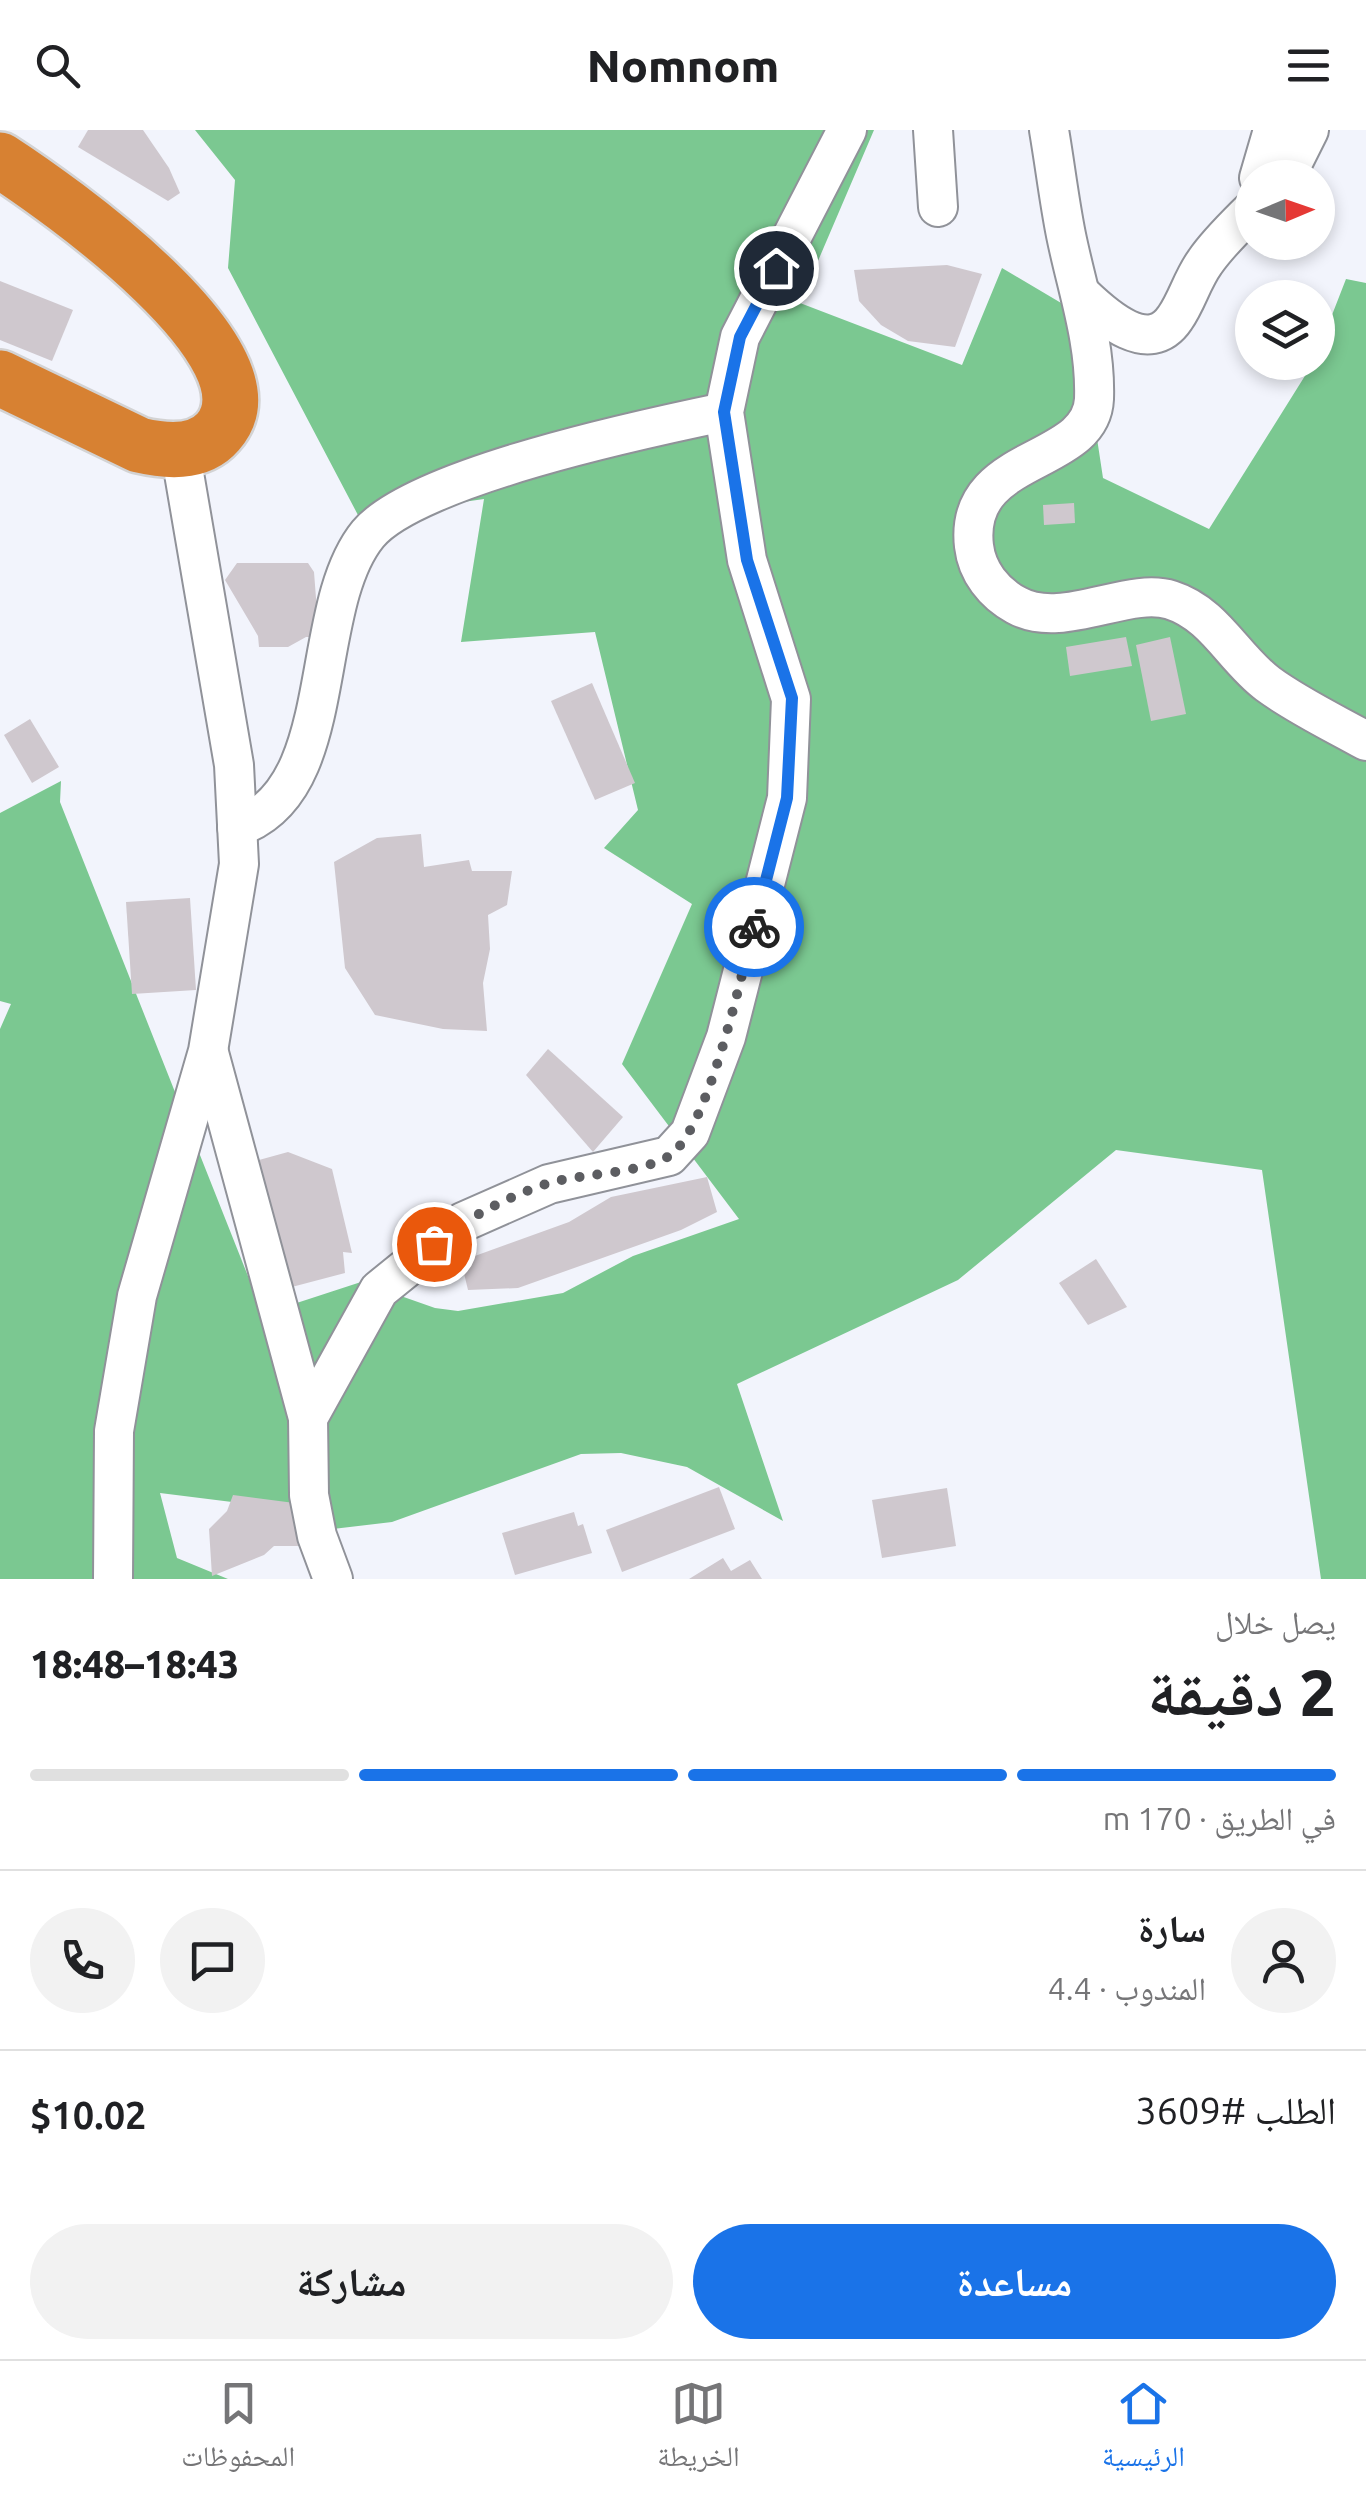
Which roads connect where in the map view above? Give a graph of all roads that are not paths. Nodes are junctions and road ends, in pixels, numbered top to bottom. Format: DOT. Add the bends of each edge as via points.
graph roads {
  1 [pos="847,130"];
  2 [pos="933,130"];
  3 [pos="1049,130"];
  4 [pos="1272,130"];
  5 [pos="1309,130"];
  6 [pos="0,160"];
  7 [pos="1264,160"];
  8 [pos="1294,160"];
  9 [pos="938,208"];
  10 [pos="1235,223"];
  11 [pos="1084,296"];
  12 [pos="0,378"];
  13 [pos="724,412"];
  14 [pos="180,450"];
  15 [pos="1366,741"];
  16 [pos="237,826"];
  17 [pos="208,1050"];
  18 [pos="308,1418"];
  19 [pos="113,1579"];
  20 [pos="333,1579"];
  1 -- 13 [label="street" via="740,337"];
  2 -- 9 [label="street"];
  3 -- 11 [label="street" via="1066,237"];
  4 -- 7 [label="street"];
  5 -- 8 [label="street"];
  6 -- 14 [label="highway" via="65,202 154,280 218,359 232,394 229,414 212,438"];
  10 -- 11 [label="street" via="1161,331 1130,332"];
  11 -- 15 [label="street" via="1094,403 1078,431 992,484 972,534 990,585 1020,608 1114,606 1145,595 1177,602 1208,622 1266,683"];
  12 -- 14 [label="highway" via="139,445"];
  13 -- 16 [label="street" via="455,482 397,510 367,534 344,584 301,761 280,803"];
  13 -- 18 [label="street" via="747,560 792,698 787,798 726,1037 690,1133 670,1156 549,1184 462,1222 378,1290"];
  14 -- 16 [label="street" via="234,765"];
  16 -- 17 [label="street" via="238,864"];
  17 -- 18 [label="street"];
  17 -- 19 [label="street" via="137,1296 114,1431"];
  18 -- 20 [label="street" via="310,1495"];
}
